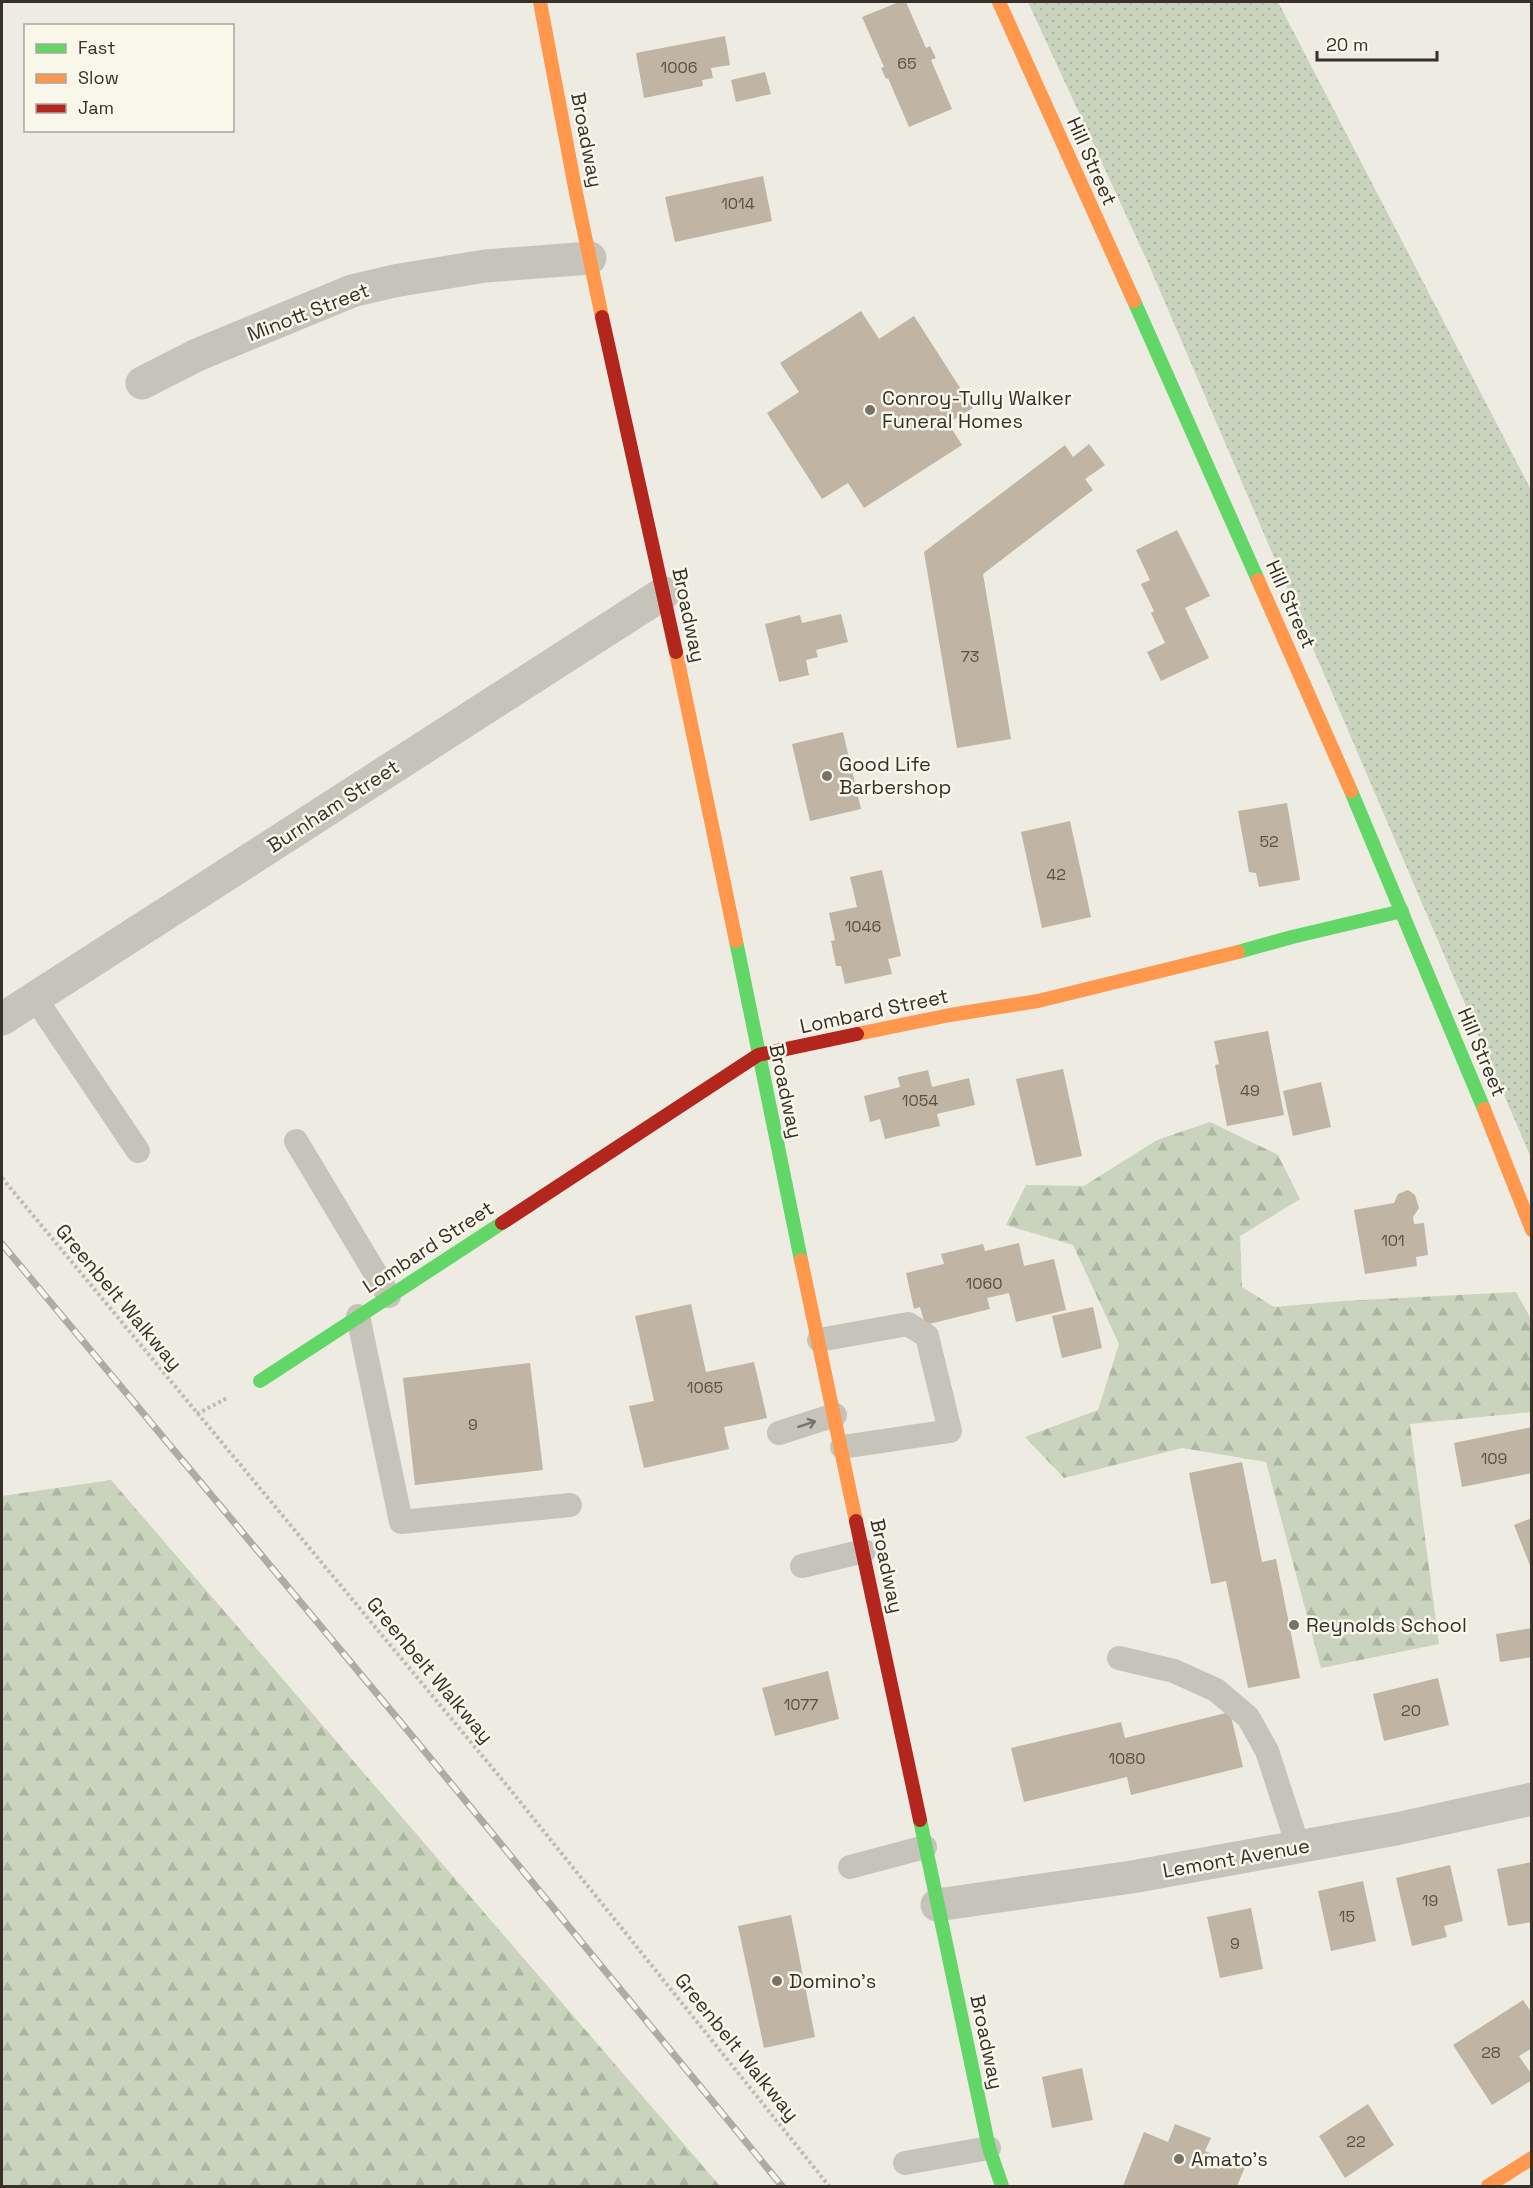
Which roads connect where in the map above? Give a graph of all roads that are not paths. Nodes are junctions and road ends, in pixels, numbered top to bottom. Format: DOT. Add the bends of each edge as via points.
graph roads {
  1 [pos="540,2"];
  2 [pos="999,2"];
  3 [pos="590,258"];
  4 [pos="142,383"];
  5 [pos="664,593"];
  6 [pos="1402,911"];
  7 [pos="35,998"];
  8 [pos="2,1019"];
  9 [pos="758,1055"];
  10 [pos="296,1141"];
  11 [pos="138,1151"];
  12 [pos="1532,1230"];
  13 [pos="389,1296"];
  14 [pos="358,1316"];
  15 [pos="819,1340"];
  16 [pos="260,1381"];
  17 [pos="835,1415"];
  18 [pos="779,1433"];
  19 [pos="842,1448"];
  20 [pos="570,1505"];
  21 [pos="864,1551"];
  22 [pos="802,1566"];
  23 [pos="1119,1658"];
  24 [pos="1532,1799"];
  25 [pos="925,1846"];
  26 [pos="1298,1846"];
  27 [pos="850,1867"];
  28 [pos="938,1905"];
  29 [pos="989,2148"];
  30 [pos="1532,2158"];
  31 [pos="905,2163"];
  32 [pos="1002,2187"];
  33 [pos="1488,2187"];
  1 -- 3 [label="street, Broadway"];
  2 -- 6 [label="street, Hill Street" via="1178,397"];
  3 -- 4 [label="street, Minott Street" via="484,266 352,291 197,355"];
  3 -- 5 [label="street, Broadway"];
  5 -- 7 [label="street, Burnham Street"];
  5 -- 9 [label="street, Broadway"];
  6 -- 9 [label="street, Lombard Street" via="1038,1001"];
  6 -- 12 [label="street, Hill Street"];
  7 -- 8 [label="street, Burnham Street"];
  7 -- 11 [label="lane"];
  9 -- 13 [label="street, Lombard Street"];
  9 -- 15 [label="street, Broadway"];
  10 -- 13 [label="lane"];
  13 -- 14 [label="street, Lombard Street"];
  14 -- 16 [label="street, Lombard Street"];
  14 -- 20 [label="lane" via="401,1522"];
  15 -- 17 [label="street, Broadway"];
  15 -- 19 [label="lane" via="908,1324 927,1335 950,1431"];
  18 -- 17 [label="lane, one-way"];
  17 -- 19 [label="street, Broadway"];
  19 -- 21 [label="street, Broadway"];
  21 -- 22 [label="lane"];
  21 -- 25 [label="street, Broadway"];
  23 -- 26 [label="lane" via="1174,1671 1216,1690 1248,1717 1267,1751"];
  24 -- 26 [label="street, Lemont Avenue"];
  25 -- 27 [label="lane"];
  25 -- 28 [label="street, Broadway"];
  26 -- 28 [label="street, Lemont Avenue" via="1132,1877"];
  28 -- 29 [label="street, Broadway"];
  29 -- 31 [label="lane"];
  29 -- 32 [label="street, Broadway"];
  30 -- 33 [label="street"];
}
